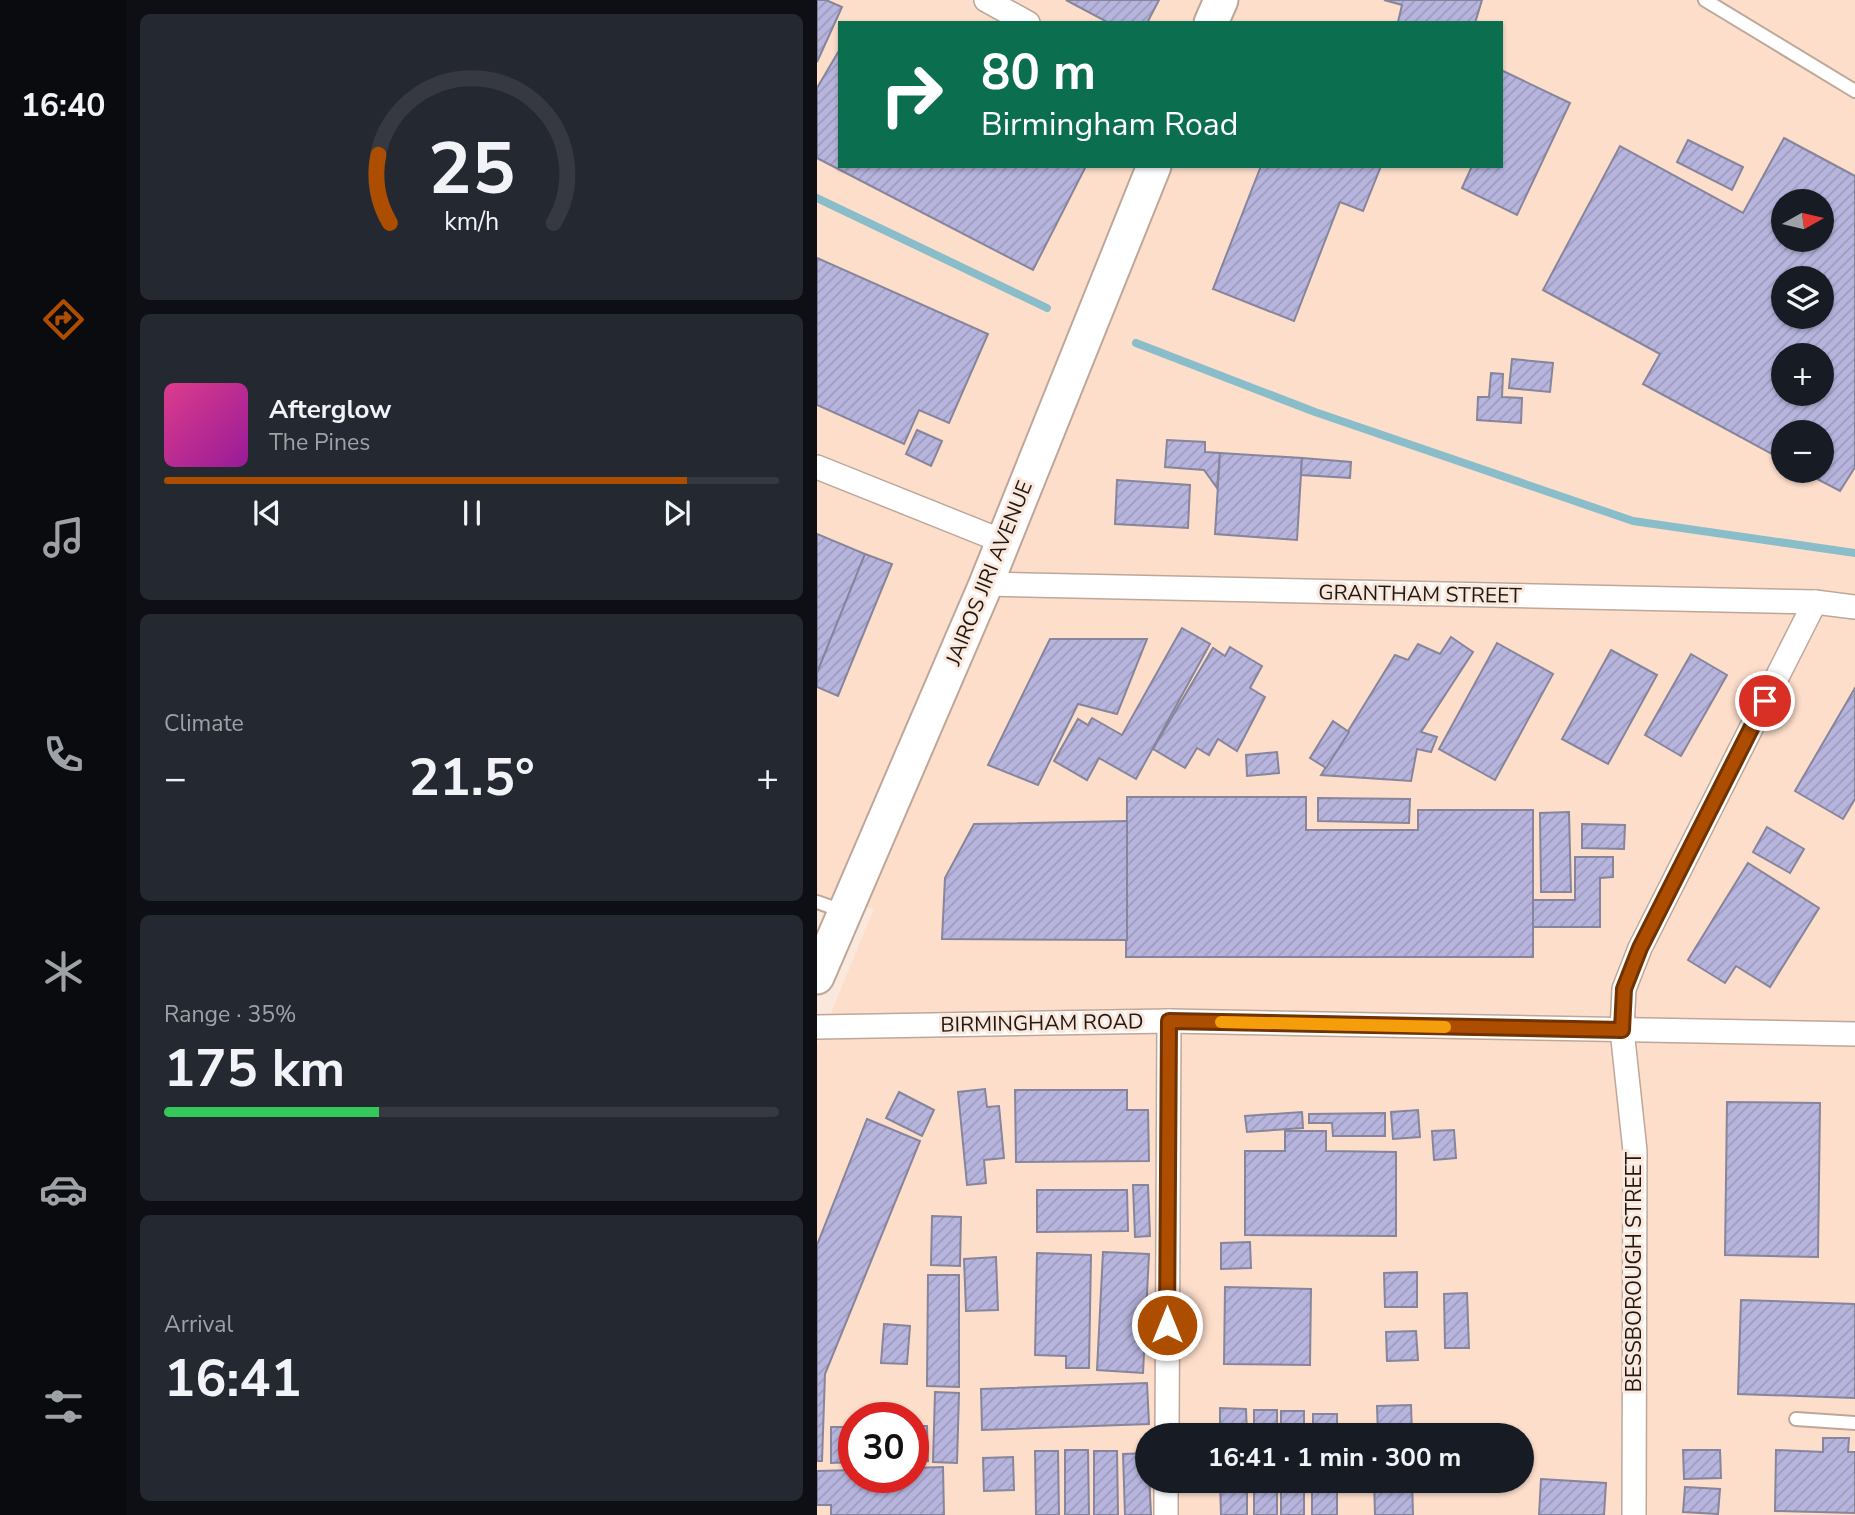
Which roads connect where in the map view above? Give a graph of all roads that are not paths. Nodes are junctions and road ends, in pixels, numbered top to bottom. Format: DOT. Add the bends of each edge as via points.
graph roads {
  1 [pos="986,0"];
  2 [pos="1221,0"];
  3 [pos="1705,0"];
  4 [pos="1024,21"];
  5 [pos="1212,21"];
  6 [pos="1855,91"];
  7 [pos="1153,168"];
  8 [pos="817,467"];
  9 [pos="1002,541"];
  10 [pos="986,584"];
  11 [pos="1815,602"];
  12 [pos="1855,607"];
  13 [pos="831,907"];
  14 [pos="817,977"];
  15 [pos="1169,1021"];
  16 [pos="817,1027"];
  17 [pos="1622,1030"];
  18 [pos="1855,1034"];
  19 [pos="1796,1419"];
  20 [pos="1167,1423"];
  21 [pos="1855,1423"];
  22 [pos="1166,1493"];
  23 [pos="1166,1515"];
  24 [pos="1634,1515"];
  1 -- 4 [label="street"];
  2 -- 5 [label="main road"];
  3 -- 6 [label="lane"];
  7 -- 9 [label="main road, JAIROS JIRI AVENUE"];
  8 -- 9 [label="street"];
  9 -- 10 [label="main road, JAIROS JIRI AVENUE"];
  10 -- 11 [label="street, GRANTHAM STREET"];
  10 -- 13 [label="main road, JAIROS JIRI AVENUE"];
  11 -- 12 [label="street, GRANTHAM STREET"];
  11 -- 17 [label="street, BESSBOROUGH STREET" via="1640,948 1624,989"];
  13 -- 14 [label="main road, JAIROS JIRI AVENUE"];
  15 -- 16 [label="street, BIRMINGHAM ROAD"];
  15 -- 17 [label="street, BIRMINGHAM ROAD"];
  15 -- 20 [label="street"];
  17 -- 18 [label="street, BIRMINGHAM ROAD"];
  17 -- 24 [label="street, BESSBOROUGH STREET" via="1635,1151"];
  19 -- 21 [label="lane"];
  22 -- 23 [label="street"];
}
